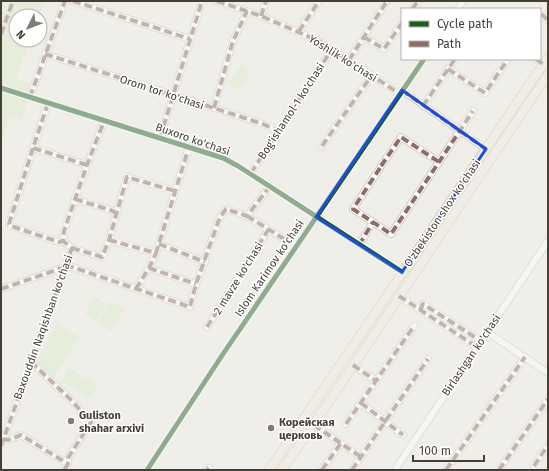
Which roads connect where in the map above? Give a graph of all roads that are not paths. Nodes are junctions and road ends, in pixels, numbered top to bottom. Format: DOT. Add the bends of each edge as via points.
graph roads {
  1 [pos="66,1"];
  2 [pos="73,1"];
  3 [pos="202,1"];
  4 [pos="217,1"];
  5 [pos="266,1"];
  6 [pos="320,1"];
  7 [pos="387,1"];
  8 [pos="247,11"];
  9 [pos="541,14"];
  10 [pos="261,16"];
  11 [pos="548,20"];
  12 [pos="401,24"];
  13 [pos="299,31"];
  14 [pos="364,37"];
  15 [pos="190,40"];
  16 [pos="332,49"];
  17 [pos="45,54"];
  18 [pos="548,56"];
  19 [pos="349,60"];
  20 [pos="423,60"];
  21 [pos="454,60"];
  22 [pos="507,60"];
  23 [pos="540,61"];
  24 [pos="448,69"];
  25 [pos="372,75"];
  26 [pos="548,75"];
  27 [pos="1,88"];
  28 [pos="401,92"];
  29 [pos="174,95"];
  30 [pos="30,97"];
  31 [pos="48,103"];
  32 [pos="423,106"];
  33 [pos="214,108"];
  34 [pos="473,111"];
  35 [pos="104,121"];
  36 [pos="278,131"];
  37 [pos="460,131"];
  38 [pos="160,138"];
  39 [pos="322,146"];
  40 [pos="189,147"];
  41 [pos="33,148"];
  42 [pos="486,149"];
  43 [pos="439,162"];
  44 [pos="87,165"];
  45 [pos="251,174"];
  46 [pos="270,186"];
  47 [pos="175,191"];
  48 [pos="75,199"];
  49 [pos="116,214"];
  50 [pos="247,216"];
  51 [pos="316,217"];
  52 [pos="373,222"];
  53 [pos="268,230"];
  54 [pos="284,239"];
  55 [pos="109,240"];
  56 [pos="63,241"];
  57 [pos="548,241"];
  58 [pos="159,244"];
  59 [pos="359,245"];
  60 [pos="72,248"];
  61 [pos="156,253"];
  62 [pos="204,262"];
  63 [pos="65,266"];
  64 [pos="150,268"];
  65 [pos="402,272"];
  66 [pos="196,284"];
  67 [pos="1,289"];
  68 [pos="136,290"];
  69 [pos="399,296"];
  70 [pos="420,310"];
  71 [pos="414,326"];
  72 [pos="207,327"];
  73 [pos="486,332"];
  74 [pos="481,341"];
  75 [pos="477,347"];
  76 [pos="525,357"];
  77 [pos="428,358"];
  78 [pos="31,362"];
  79 [pos="353,365"];
  80 [pos="548,373"];
  81 [pos="376,381"];
  82 [pos="548,399"];
  83 [pos="361,403"];
  84 [pos="386,422"];
  85 [pos="346,424"];
  86 [pos="314,425"];
  87 [pos="403,435"];
  88 [pos="3,439"];
  89 [pos="341,443"];
  90 [pos="548,445"];
  91 [pos="1,446"];
  92 [pos="362,457"];
  93 [pos="68,464"];
  94 [pos="534,466"];
  95 [pos="64,470"];
  96 [pos="147,470"];
  97 [pos="269,470"];
  98 [pos="282,470"];
  99 [pos="322,470"];
  100 [pos="352,470"];
  101 [pos="395,470"];
  102 [pos="446,470"];
  103 [pos="499,470"];
  1 -- 17 [label="street"];
  2 -- 15 [label="street"];
  3 -- 15 [label="street"];
  4 -- 8 [label="street, Yoshlik ko'chasi"];
  5 -- 10 [label="street"];
  6 -- 13 [label="street"];
  7 -- 14 [label="street"];
  8 -- 10 [label="street, Yoshlik ko'chasi"];
  8 -- 33 [label="street" via="233,41"];
  9 -- 11 [label="street"];
  10 -- 13 [label="street, Yoshlik ko'chasi"];
  12 -- 14 [label="street" via="384,49"];
  13 -- 16 [label="street, Yoshlik ko'chasi"];
  14 -- 19 [label="street"];
  15 -- 29 [label="street"];
  16 -- 19 [label="street, Yoshlik ko'chasi"];
  16 -- 36 [label="street, Bog'ishamol-1 ko'chasi"];
  17 -- 29 [label="street, Orom tor ko'chasi"];
  17 -- 30 [label="street"];
  18 -- 23 [label="main road, O'zbekiston shox ko'chasi"];
  19 -- 25 [label="street, Yoshlik ko'chasi"];
  20 -- 28 [label="street, Islom Karimov ko'chasi"];
  21 -- 24 [label="street"];
  22 -- 24 [label="street" via="485,93"];
  23 -- 42 [label="main road, O'zbekiston shox ko'chasi"];
  24 -- 32 [label="street"];
  25 -- 28 [label="street, Yoshlik ko'chasi"];
  25 -- 39 [label="street"];
  26 -- 69 [label="main road, O'zbekiston shox ko'chasi"];
  27 -- 30 [label="street, Buxoro ko'chasi"];
  28 -- 32 [label="street, Yoshlik ko'chasi"];
  28 -- 51 [label="street, Islom Karimov ko'chasi"];
  29 -- 33 [label="street, Orom tor ko'chasi"];
  29 -- 38 [label="street"];
  30 -- 31 [label="street, Buxoro ko'chasi"];
  31 -- 35 [label="street, Buxoro ko'chasi"];
  31 -- 41 [label="street"];
  32 -- 37 [label="street, Yoshlik ko'chasi"];
  33 -- 36 [label="street, Orom tor ko'chasi"];
  34 -- 37 [label="street"];
  35 -- 38 [label="street, Buxoro ko'chasi"];
  35 -- 44 [label="street, Baxouddin Naqishban ko'chasi"];
  36 -- 45 [label="street, Bog'ishamol-1 ko'chasi"];
  37 -- 42 [label="street, Yoshlik ko'chasi"];
  37 -- 43 [label="street"];
  38 -- 40 [label="street, Buxoro ko'chasi"];
  40 -- 45 [label="street, Buxoro ko'chasi" via="223,158"];
  40 -- 47 [label="street"];
  41 -- 44 [label="street"];
  41 -- 56 [label="street" via="9,224 59,242"];
  42 -- 65 [label="main road, O'zbekiston shox ko'chasi"];
  43 -- 52 [label="street" via="391,234"];
  43 -- 52 [label="street" via="401,137 353,209"];
  44 -- 48 [label="street, Baxouddin Naqishban ko'chasi"];
  45 -- 46 [label="street, Buxoro ko'chasi"];
  46 -- 50 [label="street"];
  46 -- 51 [label="street, Buxoro ko'chasi"];
  47 -- 49 [label="street" via="126,177"];
  47 -- 58 [label="street"];
  48 -- 49 [label="street"];
  48 -- 56 [label="street, Baxouddin Naqishban ko'chasi"];
  49 -- 55 [label="street"];
  50 -- 53 [label="street, 2 mavze ko'chasi"];
  50 -- 62 [label="street, 2 mavze ko'chasi" via="226,209 220,217"];
  51 -- 59 [label="street, Buxoro ko'chasi"];
  51 -- 96 [label="street, Islom Karimov ko'chasi"];
  52 -- 59 [label="street"];
  53 -- 54 [label="street, 2 mavze ko'chasi"];
  53 -- 72 [label="street, 2 mavze ko'chasi"];
  55 -- 60 [label="street" via="102,257"];
  55 -- 61 [label="street"];
  56 -- 60 [label="street, Baxouddin Naqishban ko'chasi"];
  57 -- 73 [label="street, Birlashgan ko'chasi"];
  58 -- 61 [label="street"];
  58 -- 62 [label="street"];
  59 -- 65 [label="street, Buxoro ko'chasi"];
  60 -- 63 [label="street, Baxouddin Naqishban ko'chasi"];
  61 -- 64 [label="street"];
  62 -- 66 [label="street, 2 mavze ko'chasi"];
  63 -- 67 [label="street"];
  63 -- 68 [label="street, 2 mavze ko'chasi"];
  63 -- 78 [label="street, Baxouddin Naqishban ko'chasi"];
  64 -- 66 [label="street"];
  64 -- 68 [label="street"];
  65 -- 97 [label="main road, O'zbekiston shox ko'chasi"];
  66 -- 68 [label="street, 2 mavze ko'chasi" via="190,307"];
  69 -- 70 [label="street"];
  69 -- 79 [label="main road, O'zbekiston shox ko'chasi"];
  70 -- 74 [label="street" via="424,304"];
  70 -- 75 [label="street"];
  71 -- 81 [label="street"];
  73 -- 74 [label="street, Birlashgan ko'chasi"];
  73 -- 76 [label="street"];
  74 -- 75 [label="street, Birlashgan ko'chasi"];
  75 -- 101 [label="street, Birlashgan ko'chasi"];
  76 -- 80 [label="street"];
  76 -- 102 [label="street"];
  77 -- 84 [label="street"];
  78 -- 88 [label="street, Baxouddin Naqishban ko'chasi"];
  78 -- 93 [label="street" via="91,420 68,458"];
  79 -- 81 [label="street"];
  79 -- 86 [label="main road, O'zbekiston shox ko'chasi"];
  81 -- 83 [label="street"];
  82 -- 103 [label="street"];
  83 -- 84 [label="street"];
  83 -- 85 [label="street"];
  84 -- 87 [label="street"];
  84 -- 92 [label="street"];
  86 -- 89 [label="street"];
  86 -- 98 [label="main road, O'zbekiston shox ko'chasi"];
  88 -- 91 [label="street, Baxouddin Naqishban ko'chasi"];
  88 -- 93 [label="street" via="8,440 21,435"];
  89 -- 92 [label="street"];
  89 -- 99 [label="street"];
  90 -- 94 [label="street"];
  92 -- 100 [label="street"];
  93 -- 95 [label="street"];
}
